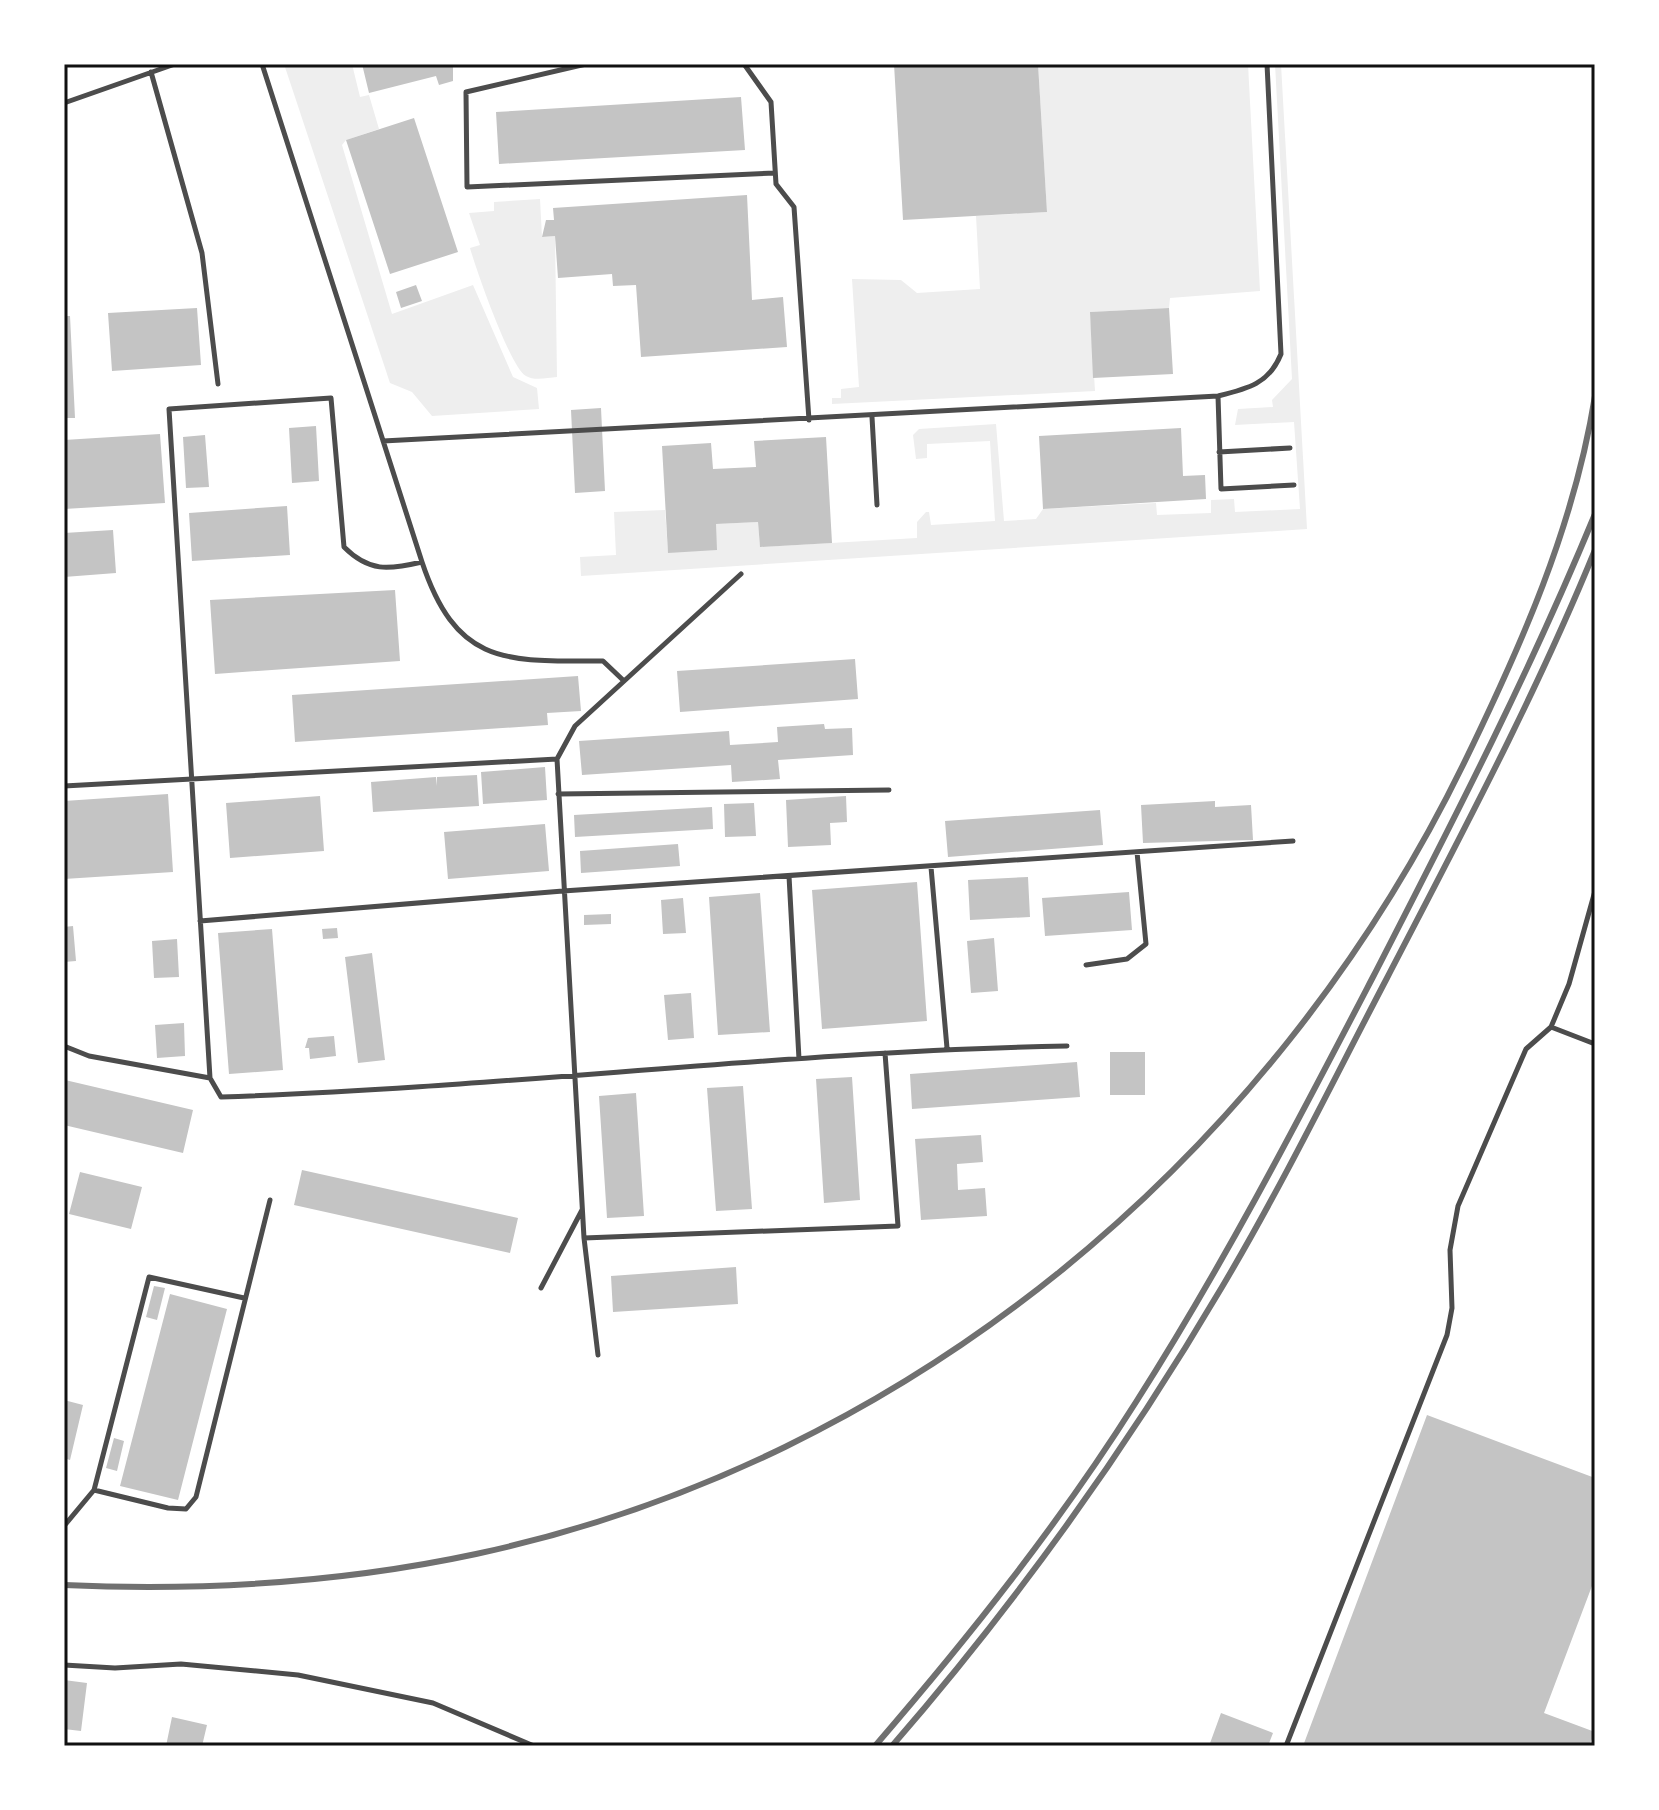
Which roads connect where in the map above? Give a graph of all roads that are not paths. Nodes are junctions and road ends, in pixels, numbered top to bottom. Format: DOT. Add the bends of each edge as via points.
graph roads {
  1 [pos="175,64"];
  2 [pos="262,64"];
  3 [pos="586,64"];
  4 [pos="744,64"];
  5 [pos="1267,64"];
  6 [pos="151,72"];
  7 [pos="64,103"];
  8 [pos="775,173"];
  9 [pos="218,384"];
  10 [pos="1218,396"];
  11 [pos="872,417"];
  12 [pos="809,420"];
  13 [pos="383,441"];
  14 [pos="1290,448"];
  15 [pos="1219,452"];
  16 [pos="1294,485"];
  17 [pos="877,505"];
  18 [pos="422,562"];
  19 [pos="741,574"];
  20 [pos="624,681"];
  21 [pos="557,759"];
  22 [pos="192,780"];
  23 [pos="64,786"];
  24 [pos="889,790"];
  25 [pos="558,794"];
  26 [pos="1293,841"];
  27 [pos="1137,852"];
  28 [pos="931,867"];
  29 [pos="789,876"];
  30 [pos="563,891"];
  31 [pos="1595,891"];
  32 [pos="200,921"];
  33 [pos="1086,965"];
  34 [pos="1551,1027"];
  35 [pos="1595,1044"];
  36 [pos="64,1046"];
  37 [pos="1067,1046"];
  38 [pos="947,1048"];
  39 [pos="885,1053"];
  40 [pos="799,1060"];
  41 [pos="575,1077"];
  42 [pos="210,1078"];
  43 [pos="270,1200"];
  44 [pos="583,1209"];
  45 [pos="584,1238"];
  46 [pos="541,1288"];
  47 [pos="244,1298"];
  48 [pos="598,1355"];
  49 [pos="94,1490"];
  50 [pos="64,1526"];
  51 [pos="64,1665"];
  52 [pos="534,1746"];
  53 [pos="1286,1746"];
  1 -- 6 [label="lane"];
  2 -- 13 [label="lane"];
  3 -- 8 [label="lane" via="466,92 467,187"];
  4 -- 8 [label="lane" via="771,102"];
  5 -- 10 [label="lane" via="1281,354 1274,371 1254,387"];
  6 -- 7 [label="lane"];
  6 -- 9 [label="lane" via="202,253"];
  8 -- 12 [label="lane" via="776,184 794,207"];
  10 -- 11 [label="lane"];
  10 -- 15 [label="lane"];
  11 -- 12 [label="lane"];
  11 -- 17 [label="lane"];
  12 -- 13 [label="lane"];
  13 -- 18 [label="lane"];
  14 -- 15 [label="lane"];
  15 -- 16 [label="lane" via="1221,489"];
  18 -- 20 [label="lane" via="447,618 475,645 519,660 603,661"];
  18 -- 22 [label="lane" via="394,569 361,564 344,547 331,398 169,409"];
  19 -- 20 [label="lane"];
  20 -- 21 [label="lane" via="575,726"];
  21 -- 22 [label="lane"];
  21 -- 25 [label="lane"];
  22 -- 23 [label="lane"];
  22 -- 32 [label="lane"];
  24 -- 25 [label="lane"];
  25 -- 30 [label="lane"];
  26 -- 27 [label="lane"];
  27 -- 28 [label="lane"];
  27 -- 33 [label="lane" via="1146,944 1127,959"];
  28 -- 29 [label="lane"];
  28 -- 38 [label="lane"];
  29 -- 30 [label="lane"];
  29 -- 40 [label="lane"];
  30 -- 32 [label="lane"];
  30 -- 41 [label="lane"];
  31 -- 34 [label="lane"];
  32 -- 42 [label="lane"];
  34 -- 35 [label="lane"];
  34 -- 53 [label="lane" via="1526,1049 1458,1206 1450,1250 1452,1308 1447,1335"];
  36 -- 42 [label="lane" via="89,1056"];
  37 -- 38 [label="lane"];
  38 -- 39 [label="lane"];
  39 -- 40 [label="lane"];
  39 -- 45 [label="lane" via="898,1226"];
  40 -- 41 [label="lane"];
  41 -- 42 [label="lane" via="221,1097"];
  41 -- 44 [label="lane"];
  43 -- 47 [label="lane"];
  44 -- 45 [label="lane"];
  44 -- 46 [label="lane"];
  45 -- 48 [label="lane"];
  47 -- 49 [label="lane" via="196,1497 186,1509 168,1508"];
  47 -- 49 [label="lane" via="149,1277"];
  49 -- 50 [label="lane"];
  51 -- 52 [label="lane" via="181,1664 298,1675 433,1703"];
}
